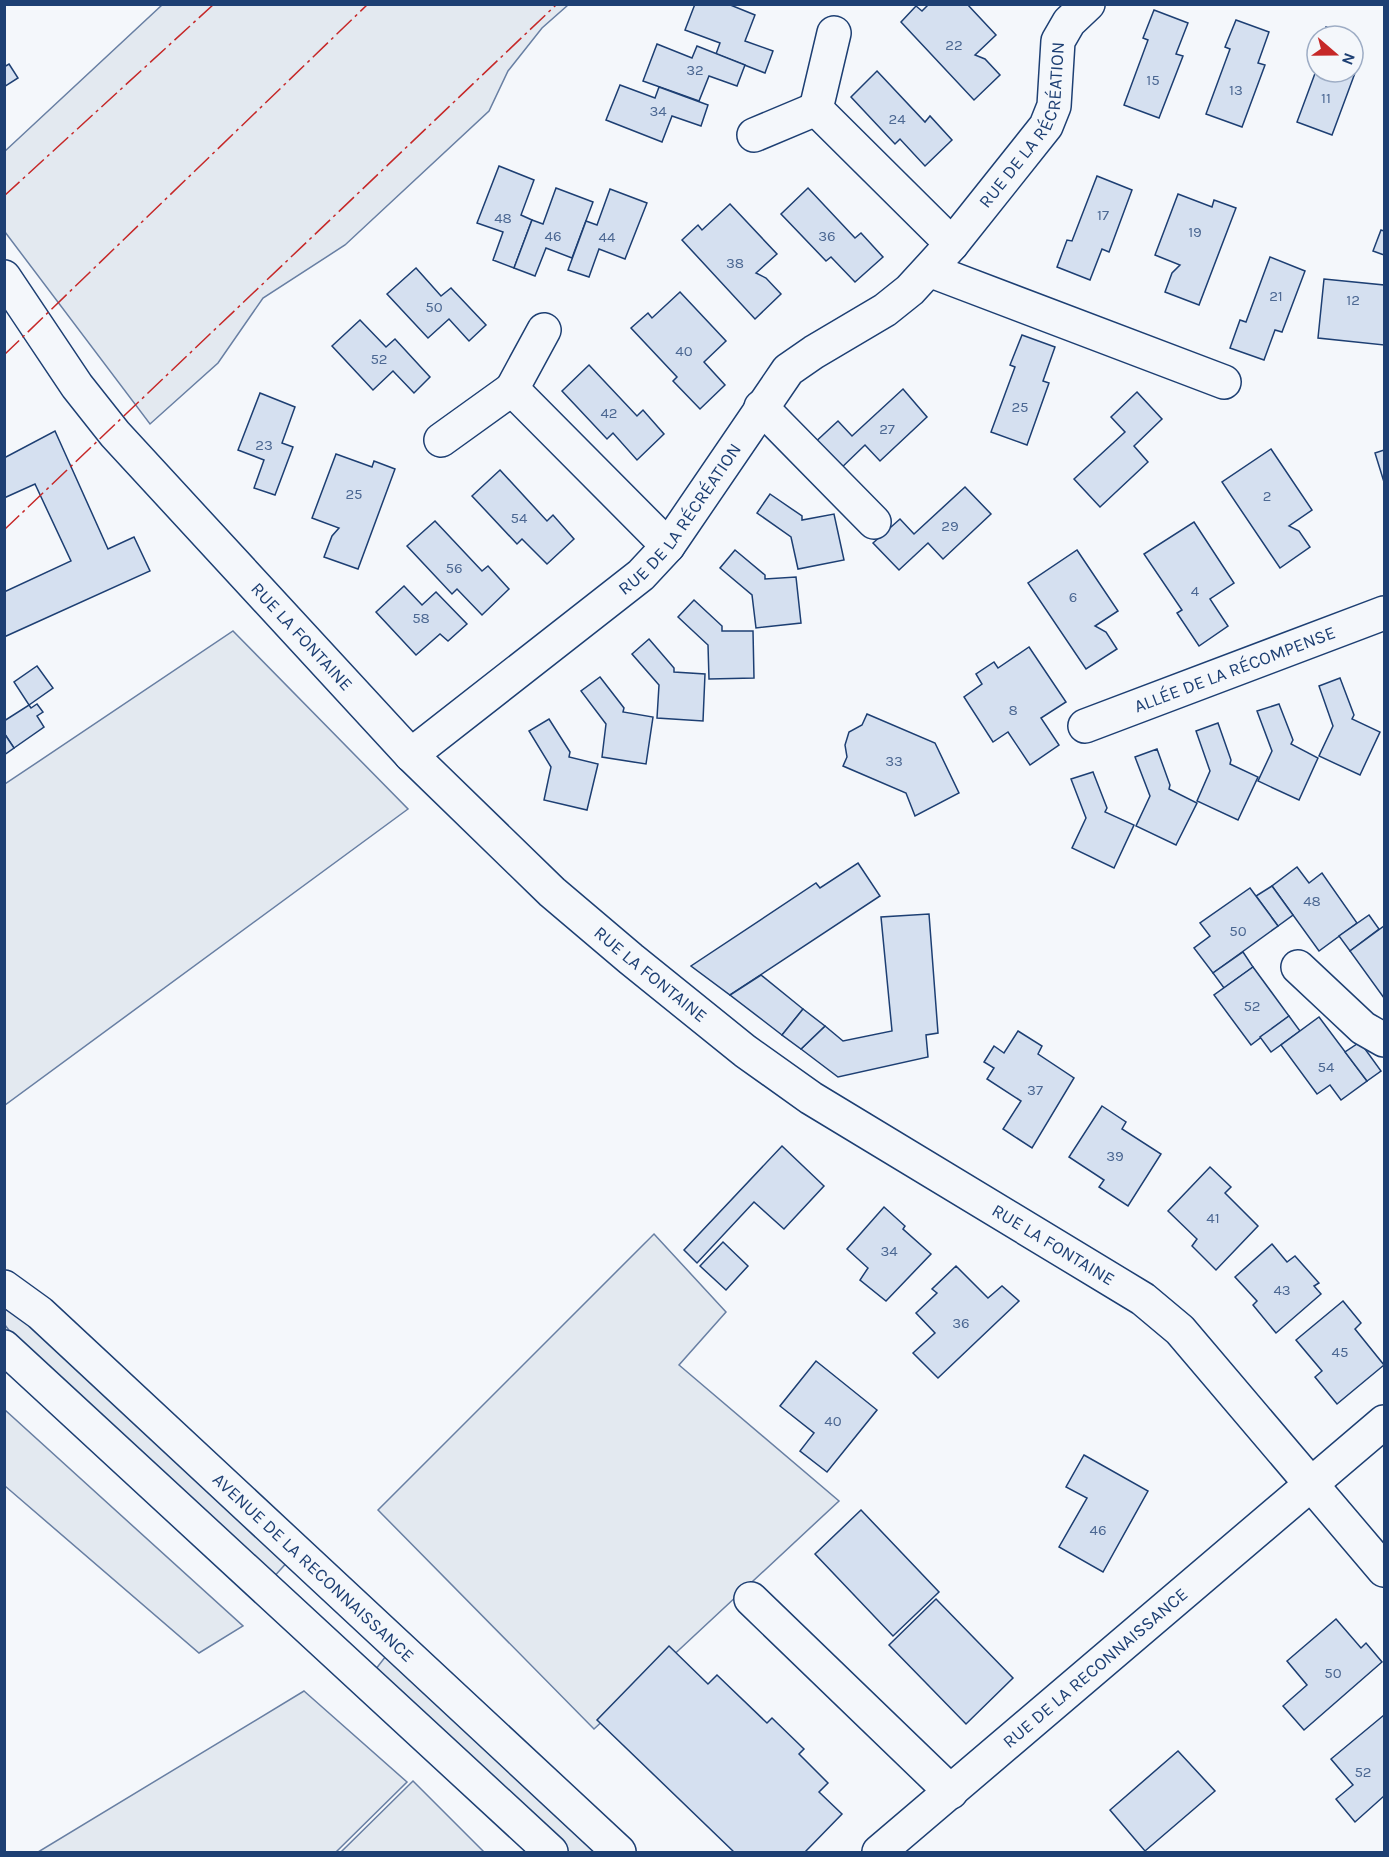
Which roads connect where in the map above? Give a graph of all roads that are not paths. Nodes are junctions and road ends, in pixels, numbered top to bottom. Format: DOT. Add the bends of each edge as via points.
graph roads {
  1 [pos="1088,4"];
  2 [pos="834,33"];
  3 [pos="816,109"];
  4 [pos="754,135"];
  5 [pos="952,244"];
  6 [pos="929,270"];
  7 [pos="4,277"];
  8 [pos="544,330"];
  9 [pos="1224,382"];
  10 [pos="512,389"];
  11 [pos="761,407"];
  12 [pos="441,440"];
  13 [pos="873,522"];
  14 [pos="668,546"];
  15 [pos="1384,612"];
  16 [pos="1085,726"];
  17 [pos="411,754"];
  18 [pos="1298,967"];
  19 [pos="1384,1040"];
  20 [pos="4,1287"];
  21 [pos="4,1347"];
  22 [pos="1384,1422"];
  23 [pos="1312,1484"];
  24 [pos="1384,1570"];
  25 [pos="752,1599"];
  26 [pos="357,1606"];
  27 [pos="322,1641"];
  28 [pos="951,1792"];
  29 [pos="551,1852"];
  30 [pos="619,1852"];
  31 [pos="879,1852"];
  1 -- 5 [label="street, RUE DE LA RÉCRÉATION" via="1069,22 1058,41 1054,106 1046,126"];
  2 -- 3 [label="street"];
  3 -- 4 [label="street"];
  3 -- 5 [label="street"];
  5 -- 6 [label="street, RUE DE LA RÉCRÉATION"];
  6 -- 9 [label="street"];
  6 -- 11 [label="street, RUE DE LA RÉCRÉATION" via="885,310 788,370"];
  7 -- 17 [label="street, RUE LA FONTAINE" via="77,386 115,434"];
  8 -- 10 [label="street"];
  10 -- 12 [label="street"];
  10 -- 14 [label="street"];
  11 -- 13 [label="street"];
  11 -- 14 [label="street, RUE DE LA RÉCRÉATION"];
  14 -- 17 [label="street, RUE DE LA RÉCRÉATION" via="641,575"];
  15 -- 16 [label="street, ALLÉE DE LA RÉCOMPENSE"];
  17 -- 23 [label="street, RUE LA FONTAINE" via="552,892 745,1051 811,1098 1161,1312"];
  18 -- 19 [label="street" via="1363,1028"];
  20 -- 26 [label="street, AVENUE DE LA RECONNAISSANCE" via="40,1313"];
  21 -- 27 [label="street"];
  22 -- 23 [label="street, RUE DE LA RECONNAISSANCE"];
  23 -- 24 [label="street, RUE LA FONTAINE"];
  23 -- 28 [label="street, RUE DE LA RECONNAISSANCE"];
  25 -- 28 [label="street"];
  26 -- 27 [label="street"];
  26 -- 30 [label="street, AVENUE DE LA RECONNAISSANCE"];
  27 -- 29 [label="street"];
  28 -- 31 [label="street, RUE DE LA RECONNAISSANCE"];
}
